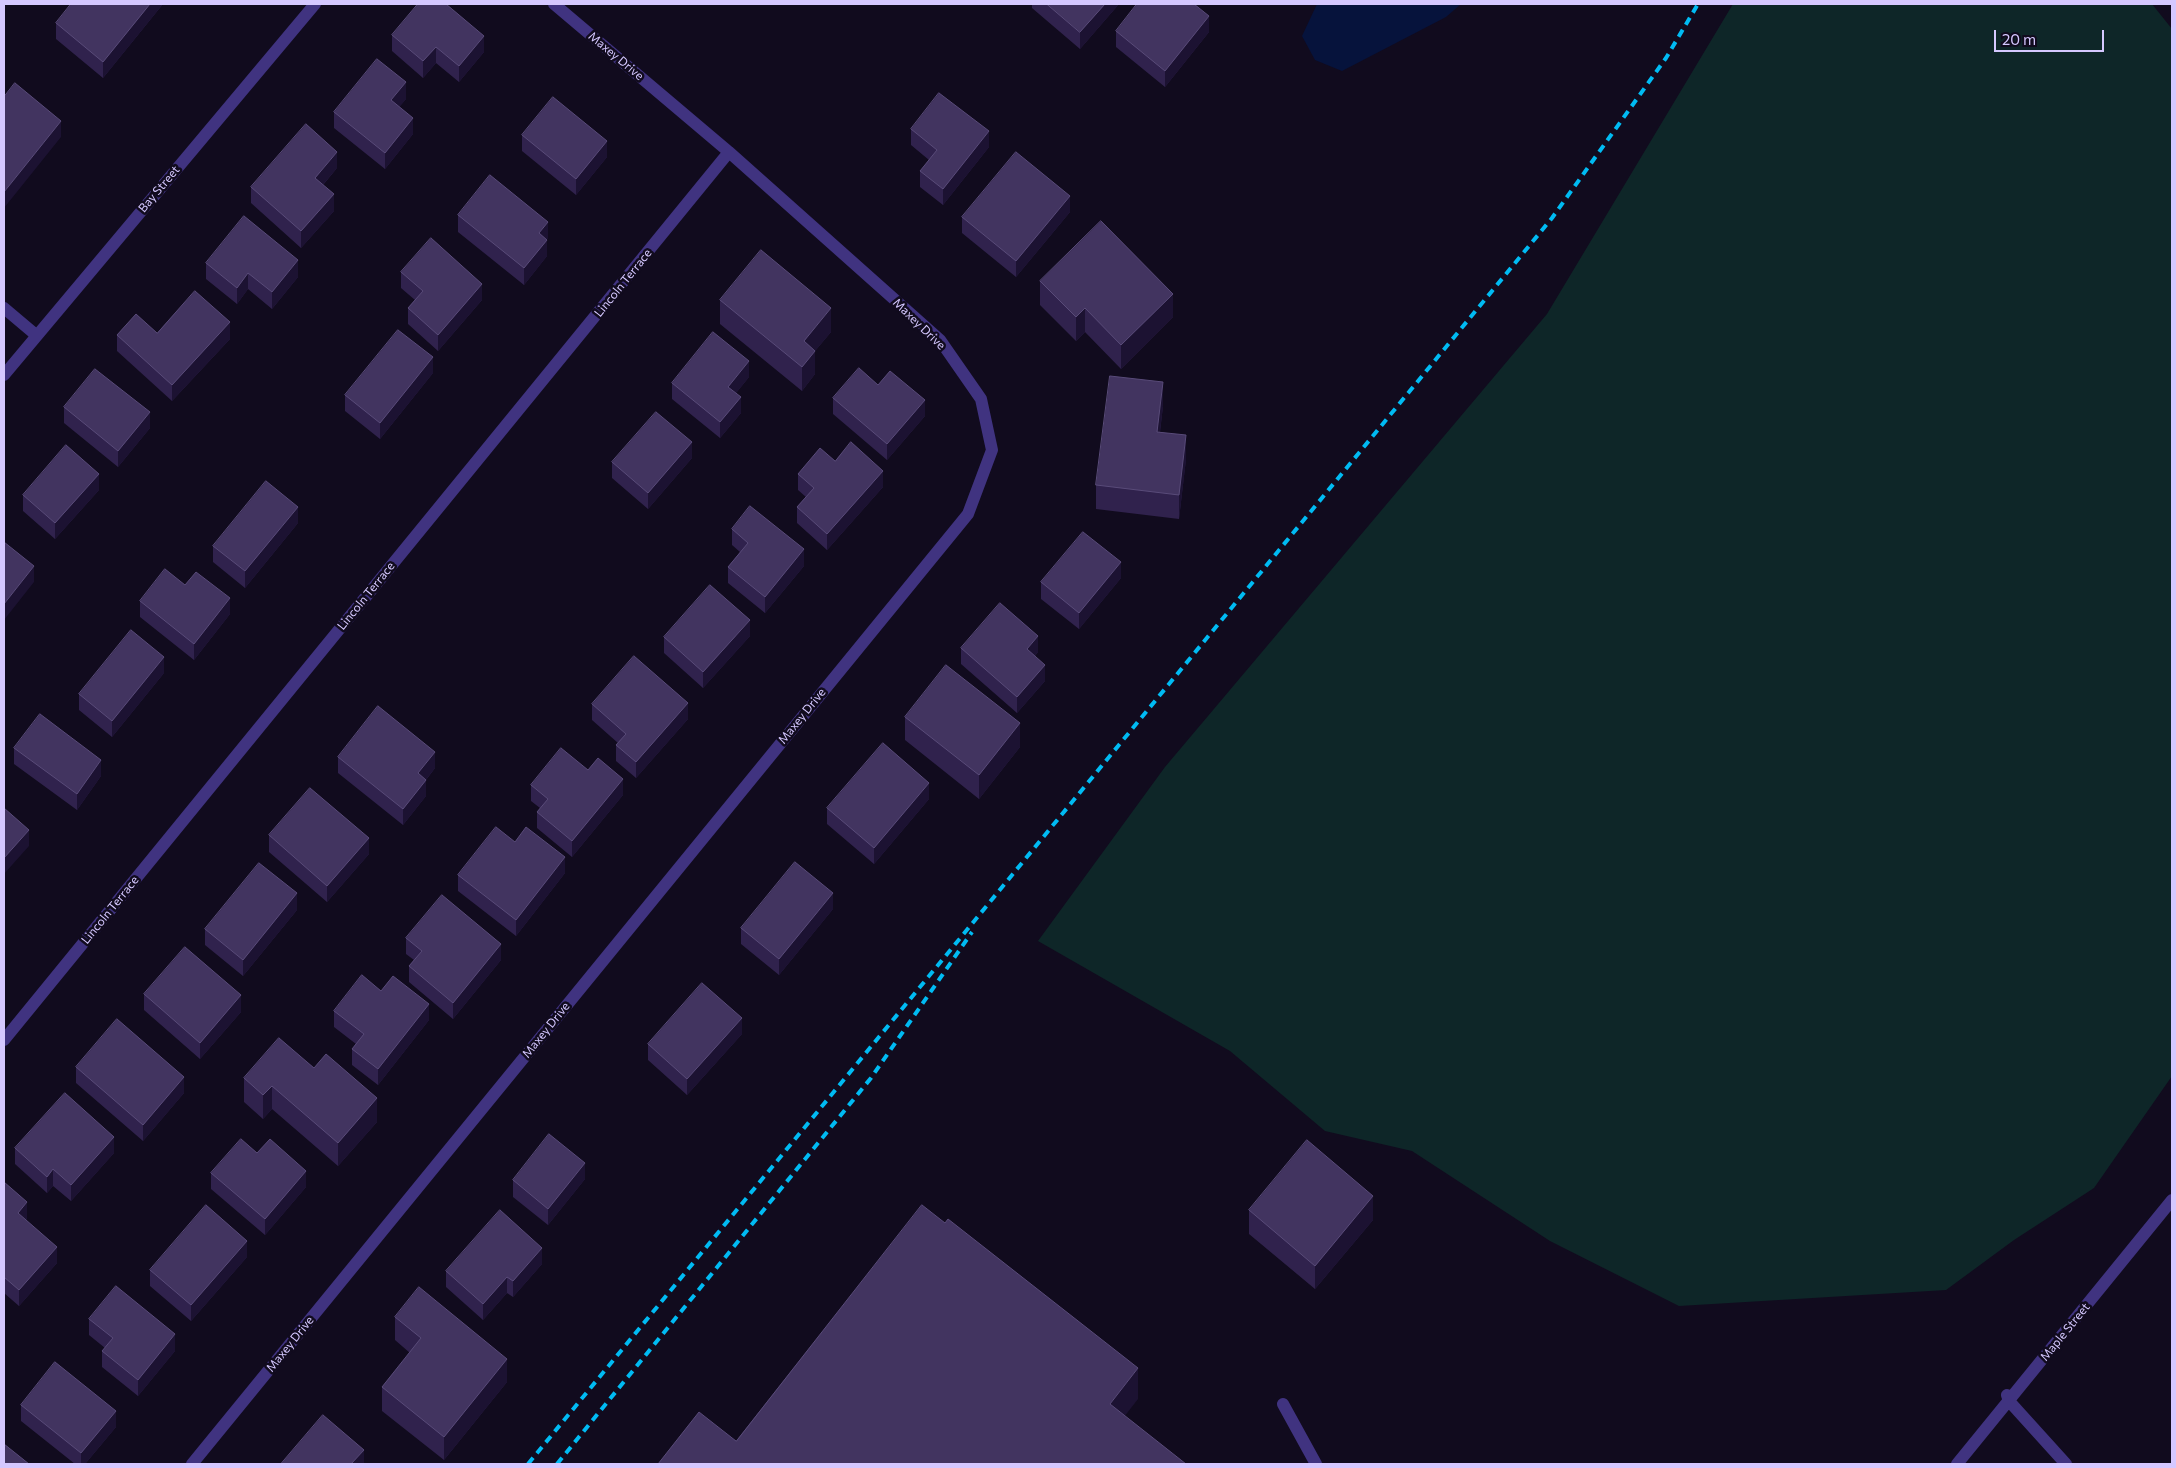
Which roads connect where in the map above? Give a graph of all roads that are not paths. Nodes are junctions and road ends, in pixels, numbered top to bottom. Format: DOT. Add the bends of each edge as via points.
graph roads {
  1 [pos="315,4"];
  2 [pos="554,4"];
  3 [pos="729,152"];
  4 [pos="4,308"];
  5 [pos="36,336"];
  6 [pos="4,375"];
  7 [pos="4,1040"];
  8 [pos="2172,1200"];
  9 [pos="2008,1398"];
  10 [pos="1284,1404"];
  11 [pos="192,1464"];
  12 [pos="1316,1464"];
  13 [pos="1958,1464"];
  14 [pos="2066,1464"];
  1 -- 5 [label="street, Bay Street"];
  2 -- 3 [label="street, Maxey Drive"];
  3 -- 7 [label="street, Lincoln Terrace"];
  3 -- 11 [label="street, Maxey Drive" via="940,340 981,399 992,450 968,514"];
  4 -- 5 [label="street"];
  5 -- 6 [label="street, Bay Street"];
  8 -- 9 [label="street, Maple Street"];
  9 -- 13 [label="street, Maple Street"];
  9 -- 14 [label="street"];
  10 -- 12 [label="street"];
}
